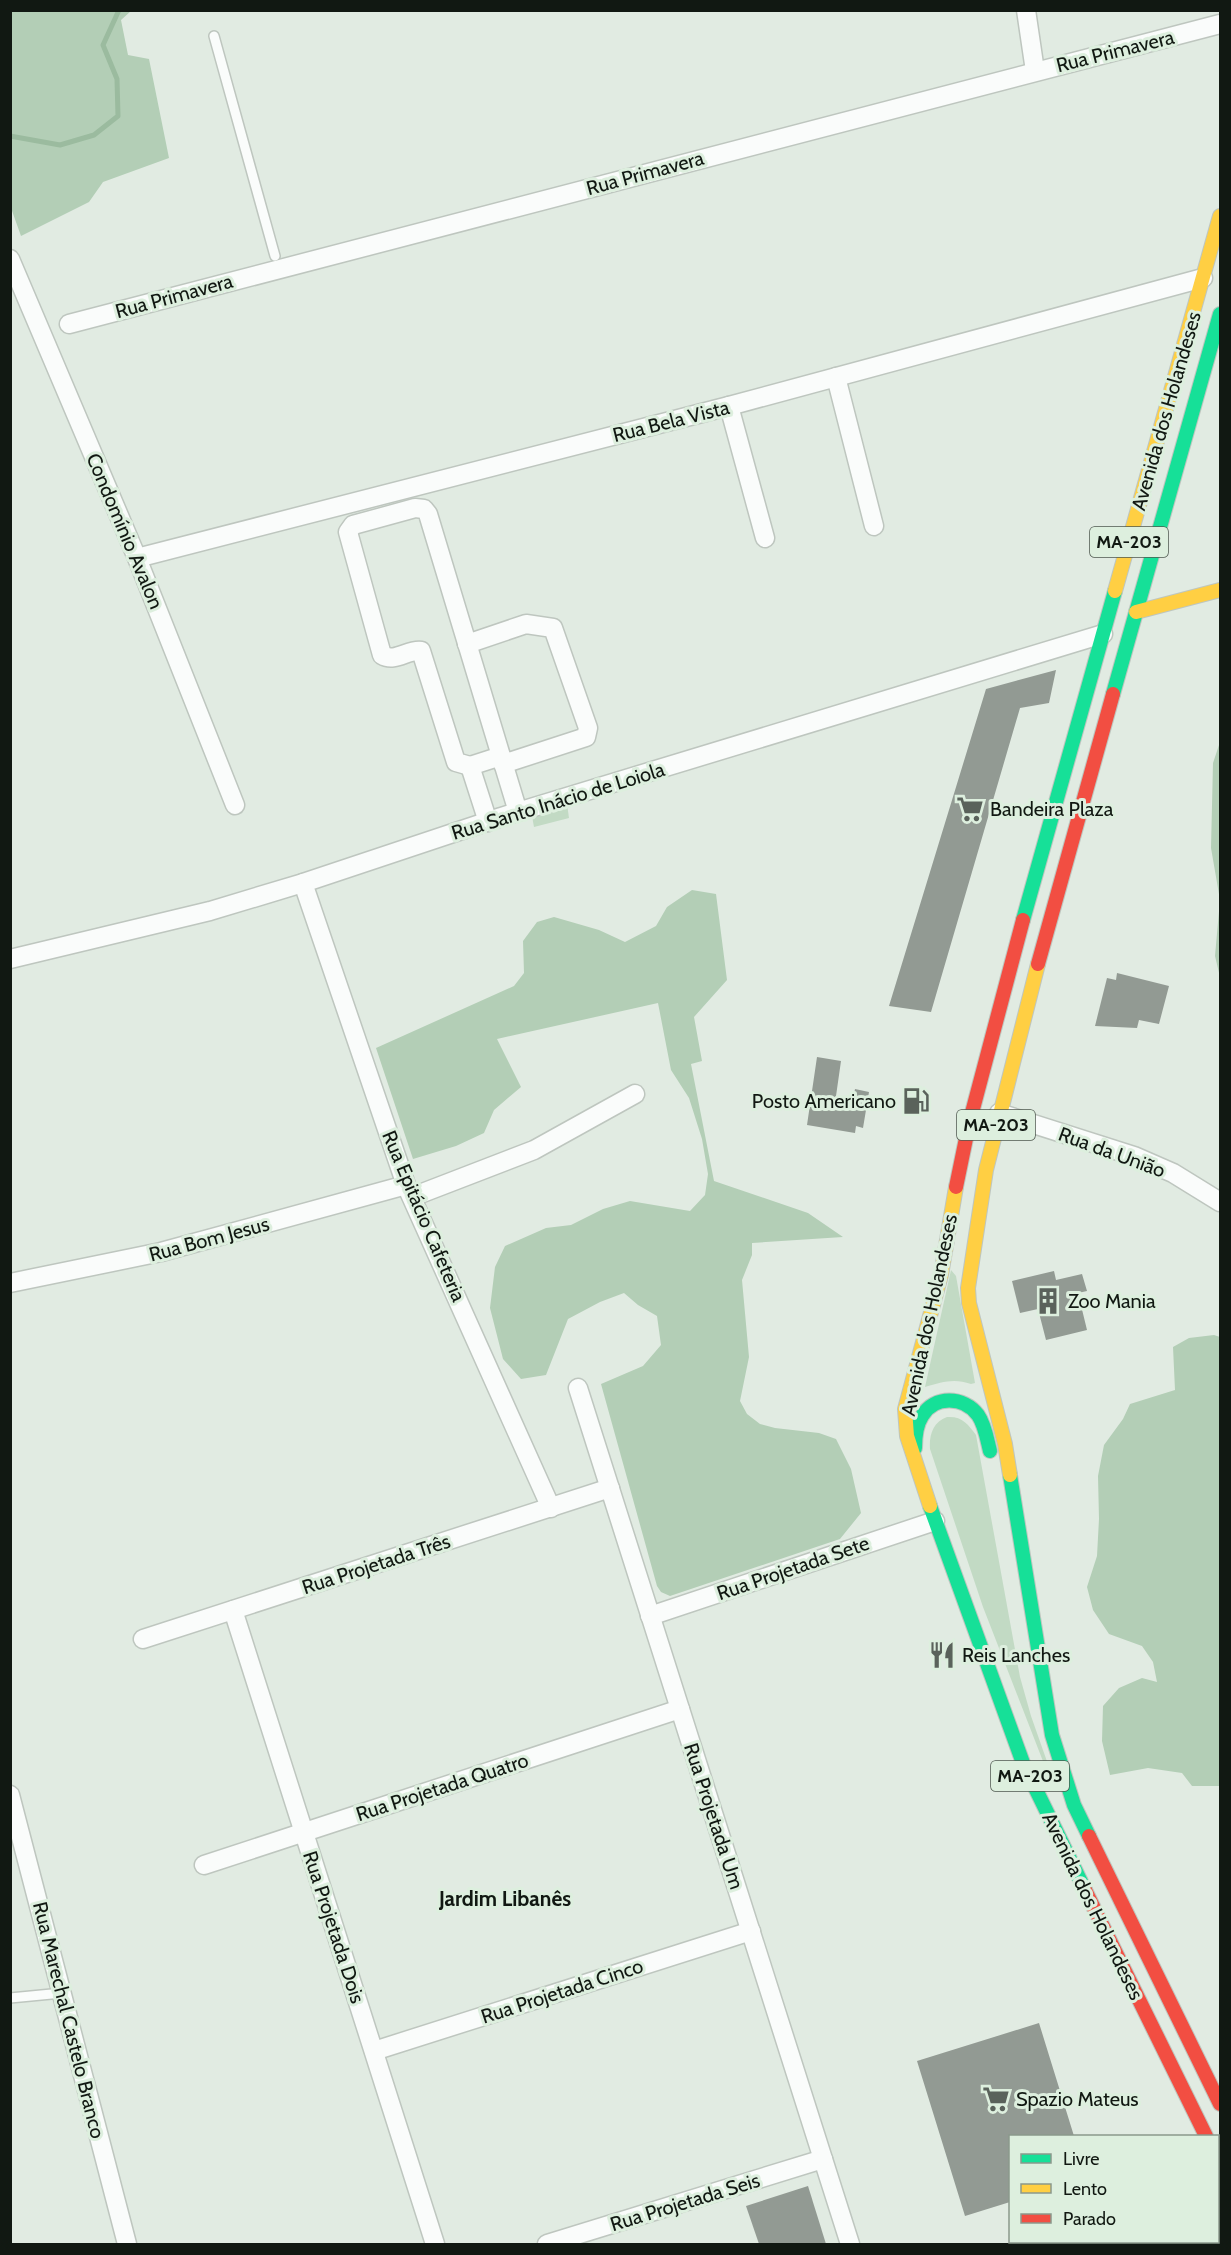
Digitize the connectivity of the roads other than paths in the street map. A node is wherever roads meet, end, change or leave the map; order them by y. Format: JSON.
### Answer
{"nodes":[{"id":1,"x":1026,"y":10,"type":"edge"},
{"id":2,"x":1221,"y":24,"type":"edge"},
{"id":3,"x":214,"y":36,"type":"dead end"},
{"id":4,"x":1035,"y":71,"type":"junction"},
{"id":5,"x":1221,"y":216,"type":"edge"},
{"id":6,"x":10,"y":259,"type":"edge"},
{"id":7,"x":276,"y":263,"type":"junction"},
{"id":8,"x":1203,"y":278,"type":"junction"},
{"id":9,"x":1221,"y":314,"type":"edge"},
{"id":10,"x":69,"y":324,"type":"dead end"},
{"id":11,"x":836,"y":378,"type":"junction"},
{"id":12,"x":729,"y":406,"type":"junction"},
{"id":13,"x":874,"y":526,"type":"dead end"},
{"id":14,"x":765,"y":538,"type":"dead end"},
{"id":15,"x":137,"y":558,"type":"junction"},
{"id":16,"x":1221,"y":590,"type":"edge"},
{"id":17,"x":1136,"y":612,"type":"junction"},
{"id":18,"x":1102,"y":634,"type":"junction"},
{"id":19,"x":467,"y":644,"type":"junction"},
{"id":20,"x":502,"y":760,"type":"junction"},
{"id":21,"x":470,"y":766,"type":"junction"},
{"id":22,"x":235,"y":805,"type":"dead end"},
{"id":23,"x":518,"y":812,"type":"junction"},
{"id":24,"x":488,"y":822,"type":"junction"},
{"id":25,"x":303,"y":883,"type":"junction"},
{"id":26,"x":10,"y":959,"type":"edge"},
{"id":27,"x":635,"y":1094,"type":"dead end"},
{"id":28,"x":999,"y":1113,"type":"junction"},
{"id":29,"x":409,"y":1191,"type":"junction"},
{"id":30,"x":1221,"y":1202,"type":"edge"},
{"id":31,"x":10,"y":1283,"type":"edge"},
{"id":32,"x":578,"y":1388,"type":"dead end"},
{"id":33,"x":993,"y":1467,"type":"dead end"},
{"id":34,"x":920,"y":1479,"type":"junction"},
{"id":35,"x":610,"y":1488,"type":"junction"},
{"id":36,"x":998,"y":1491,"type":"dead end"},
{"id":37,"x":551,"y":1508,"type":"junction"},
{"id":38,"x":934,"y":1521,"type":"junction"},
{"id":39,"x":233,"y":1610,"type":"junction"},
{"id":40,"x":650,"y":1616,"type":"junction"},
{"id":41,"x":143,"y":1639,"type":"dead end"},
{"id":42,"x":680,"y":1709,"type":"junction"},
{"id":43,"x":1052,"y":1735,"type":"junction"},
{"id":44,"x":10,"y":1795,"type":"edge"},
{"id":45,"x":304,"y":1833,"type":"junction"},
{"id":46,"x":204,"y":1865,"type":"dead end"},
{"id":47,"x":751,"y":1931,"type":"junction"},
{"id":48,"x":63,"y":1993,"type":"junction"},
{"id":49,"x":10,"y":1998,"type":"edge"},
{"id":50,"x":1181,"y":2023,"type":"junction"},
{"id":51,"x":374,"y":2051,"type":"junction"},
{"id":52,"x":1169,"y":2061,"type":"junction"},
{"id":53,"x":1221,"y":2072,"type":"edge"},
{"id":54,"x":1221,"y":2104,"type":"edge"},
{"id":55,"x":1182,"y":2118,"type":"dead end"},
{"id":56,"x":1206,"y":2135,"type":"edge"},
{"id":57,"x":823,"y":2159,"type":"junction"},
{"id":58,"x":127,"y":2244,"type":"edge"},
{"id":59,"x":435,"y":2244,"type":"edge"},
{"id":60,"x":547,"y":2244,"type":"edge"},
{"id":61,"x":850,"y":2244,"type":"edge"}],
"edges":[{"from":1,"to":4,"type":"street"},
{"from":2,"to":4,"type":"street","name":"Rua Primavera"},
{"from":3,"to":7,"type":"lane"},
{"from":4,"to":7,"type":"street","name":"Rua Primavera"},
{"from":5,"to":8,"type":"main road","name":"Avenida dos Holandeses","number":"MA-203"},
{"from":6,"to":15,"type":"street","name":"Condomínio Avalon"},
{"from":7,"to":10,"type":"street","name":"Rua Primavera"},
{"from":8,"to":11,"type":"street","name":"Rua Bela Vista"},
{"from":8,"to":18,"type":"main road","name":"Avenida dos Holandeses","number":"MA-203"},
{"from":9,"to":17,"type":"main road","name":"Avenida dos Holandeses","number":"MA-203"},
{"from":11,"to":12,"type":"street","name":"Rua Bela Vista"},
{"from":11,"to":13,"type":"street"},
{"from":12,"to":14,"type":"street"},
{"from":12,"to":15,"type":"street","name":"Rua Bela Vista"},
{"from":15,"to":22,"type":"street","name":"Condomínio Avalon"},
{"from":16,"to":17,"type":"main road"},
{"from":17,"to":28,"type":"main road","name":"Avenida dos Holandeses","number":"MA-203"},
{"from":18,"to":23,"type":"street","name":"Rua Santo Inácio de Loiola"},
{"from":18,"to":34,"type":"main road","name":"Avenida dos Holandeses","number":"MA-203"},
{"from":19,"to":20,"type":"street"},
{"from":19,"to":20,"type":"street"},
{"from":19,"to":21,"type":"street"},
{"from":20,"to":21,"type":"street"},
{"from":20,"to":23,"type":"street"},
{"from":21,"to":24,"type":"street"},
{"from":23,"to":24,"type":"street","name":"Rua Santo Inácio de Loiola"},
{"from":24,"to":25,"type":"street","name":"Rua Santo Inácio de Loiola"},
{"from":25,"to":26,"type":"street","name":"Rua Santo Inácio de Loiola"},
{"from":25,"to":29,"type":"street","name":"Rua Epitácio Cafeteria"},
{"from":27,"to":29,"type":"street","name":"Rua Bom Jesus"},
{"from":28,"to":30,"type":"street","name":"Rua da União"},
{"from":28,"to":43,"type":"main road","name":"Avenida dos Holandeses","number":"MA-203"},
{"from":29,"to":31,"type":"street","name":"Rua Bom Jesus"},
{"from":29,"to":37,"type":"street","name":"Rua Epitácio Cafeteria"},
{"from":32,"to":35,"type":"street","name":"Rua Projetada Um"},
{"from":33,"to":34,"type":"main road"},
{"from":34,"to":38,"type":"main road","name":"Avenida dos Holandeses","number":"MA-203"},
{"from":35,"to":37,"type":"street","name":"Rua Projetada Três"},
{"from":35,"to":40,"type":"street","name":"Rua Projetada Um"},
{"from":36,"to":43,"type":"main road"},
{"from":37,"to":39,"type":"street","name":"Rua Projetada Três"},
{"from":38,"to":40,"type":"street","name":"Rua Projetada Sete"},
{"from":38,"to":52,"type":"main road","name":"Avenida dos Holandeses","number":"MA-203"},
{"from":39,"to":41,"type":"street","name":"Rua Projetada Três"},
{"from":39,"to":45,"type":"street","name":"Rua Projetada Dois"},
{"from":40,"to":42,"type":"street","name":"Rua Projetada Um"},
{"from":42,"to":45,"type":"street","name":"Rua Projetada Quatro"},
{"from":42,"to":47,"type":"street","name":"Rua Projetada Um"},
{"from":43,"to":50,"type":"main road","name":"Avenida dos Holandeses","number":"MA-203"},
{"from":44,"to":48,"type":"street","name":"Rua Marechal Castelo Branco"},
{"from":45,"to":46,"type":"street","name":"Rua Projetada Quatro"},
{"from":45,"to":51,"type":"street","name":"Rua Projetada Dois"},
{"from":47,"to":51,"type":"street","name":"Rua Projetada Cinco"},
{"from":47,"to":57,"type":"street","name":"Rua Projetada Um"},
{"from":48,"to":49,"type":"lane"},
{"from":48,"to":58,"type":"street","name":"Rua Marechal Castelo Branco"},
{"from":50,"to":53,"type":"main road"},
{"from":50,"to":54,"type":"main road","name":"Avenida dos Holandeses","number":"MA-203"},
{"from":51,"to":59,"type":"street","name":"Rua Projetada Dois"},
{"from":52,"to":55,"type":"main road"},
{"from":52,"to":56,"type":"main road","name":"Avenida dos Holandeses","number":"MA-203"},
{"from":57,"to":60,"type":"street","name":"Rua Projetada Seis"},
{"from":57,"to":61,"type":"street","name":"Rua Projetada Um"}]}
